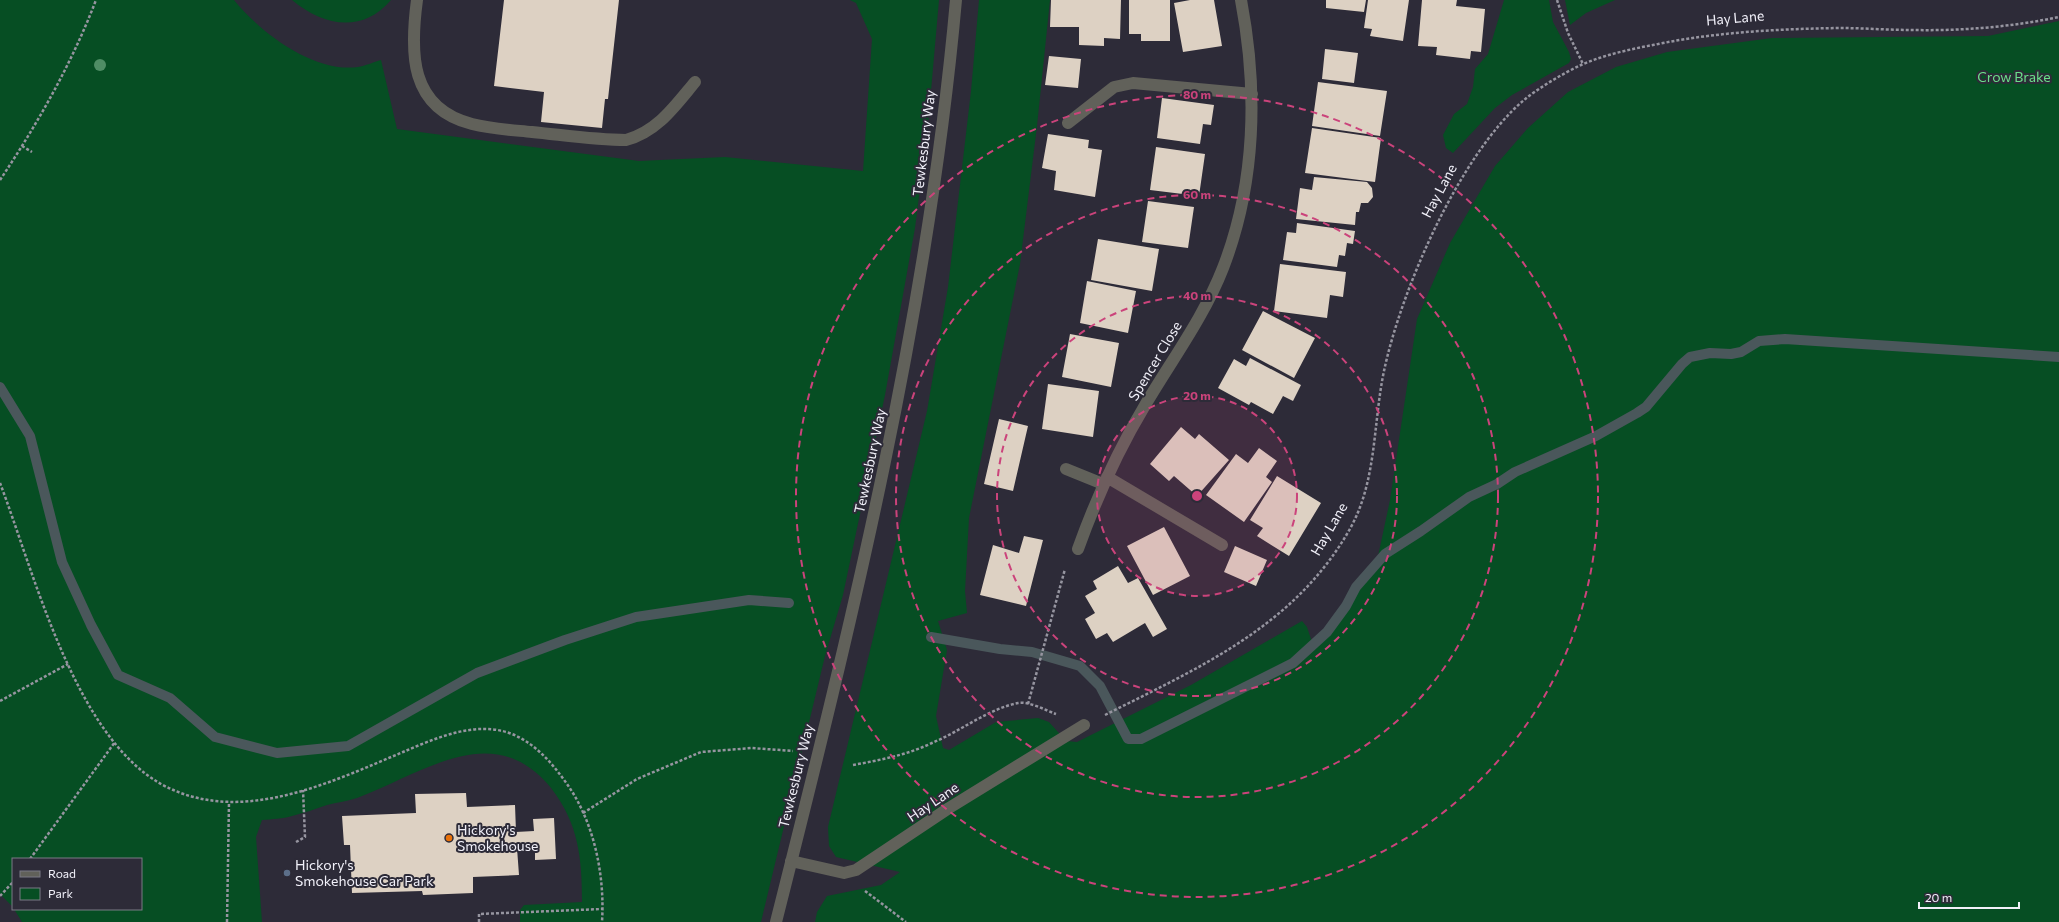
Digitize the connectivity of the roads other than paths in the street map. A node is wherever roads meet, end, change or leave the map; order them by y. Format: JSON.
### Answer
{"nodes":[{"id":1,"x":417,"y":0,"type":"edge"},
{"id":2,"x":956,"y":0,"type":"edge"},
{"id":3,"x":1241,"y":0,"type":"edge"},
{"id":4,"x":695,"y":82,"type":"dead end"},
{"id":5,"x":1252,"y":94,"type":"junction"},
{"id":6,"x":1068,"y":123,"type":"dead end"},
{"id":7,"x":1066,"y":469,"type":"dead end"},
{"id":8,"x":1105,"y":480,"type":"junction"},
{"id":9,"x":1222,"y":545,"type":"dead end"},
{"id":10,"x":1078,"y":549,"type":"road end"},
{"id":11,"x":1084,"y":725,"type":"road end"},
{"id":12,"x":791,"y":861,"type":"junction"},
{"id":13,"x":776,"y":922,"type":"edge"}],
"edges":[{"from":1,"to":4,"type":"street"},
{"from":2,"to":12,"type":"street","name":"Tewkesbury Way"},
{"from":3,"to":5,"type":"street","name":"Spencer Close"},
{"from":5,"to":6,"type":"street"},
{"from":5,"to":8,"type":"street","name":"Spencer Close"},
{"from":7,"to":8,"type":"street"},
{"from":8,"to":9,"type":"street"},
{"from":8,"to":10,"type":"street","name":"Spencer Close"},
{"from":11,"to":12,"type":"street","name":"Hay Lane"},
{"from":12,"to":13,"type":"street","name":"Tewkesbury Way"}]}
